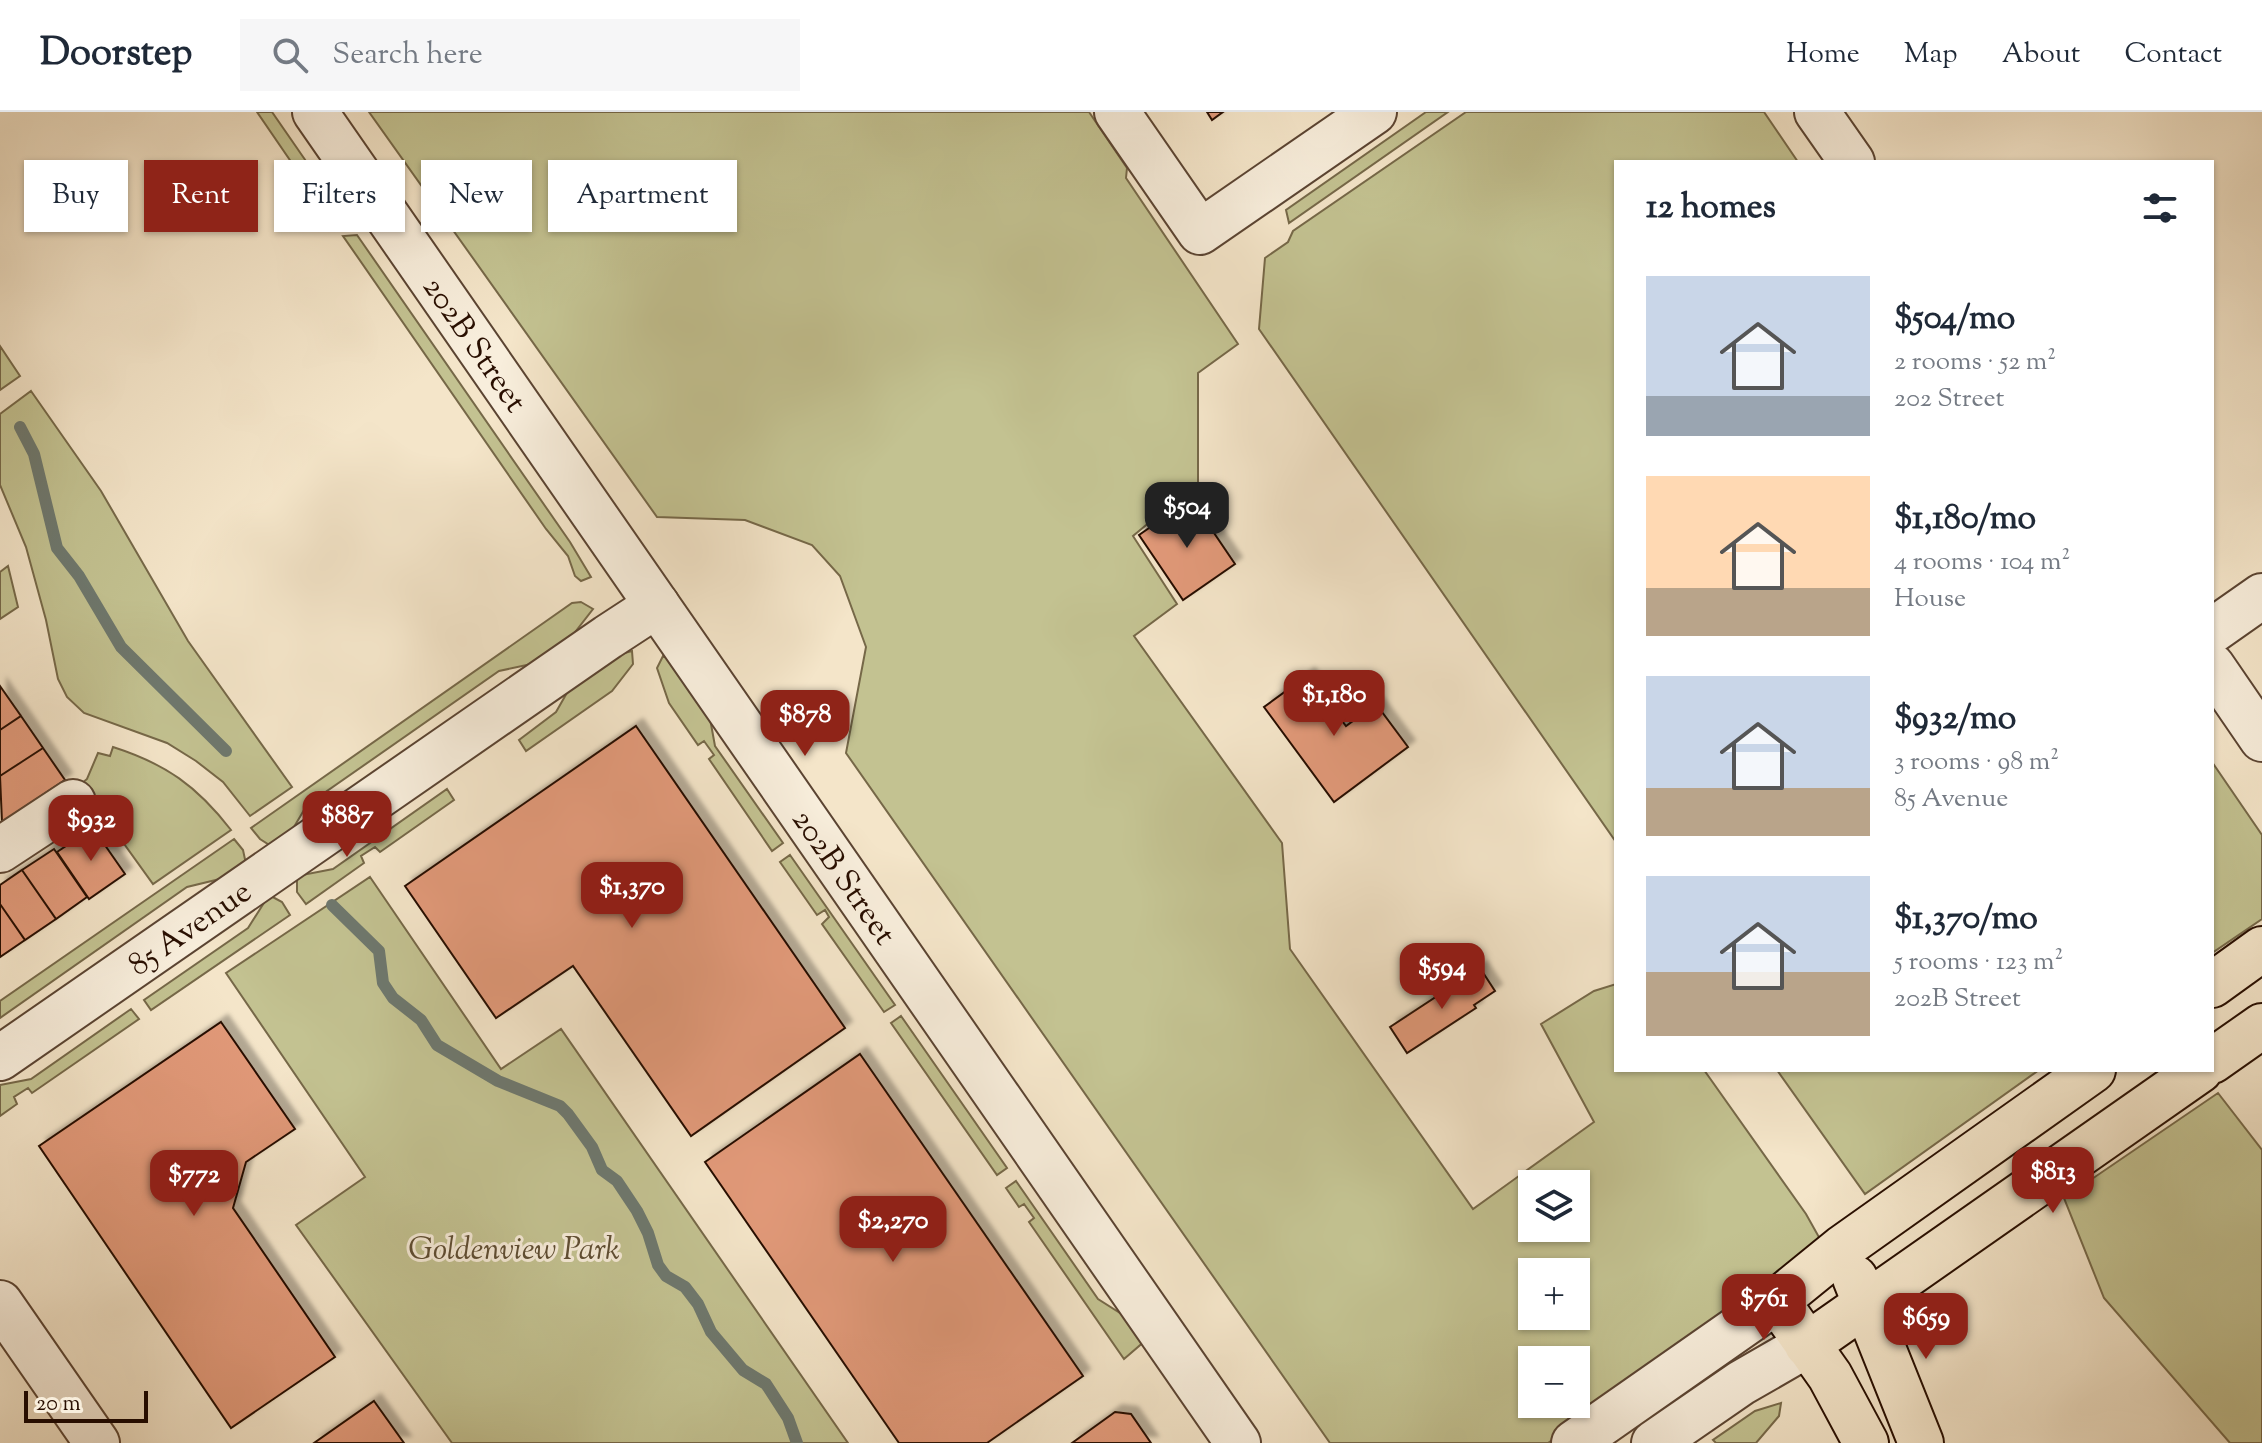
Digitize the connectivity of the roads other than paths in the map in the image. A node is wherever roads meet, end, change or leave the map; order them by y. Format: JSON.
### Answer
{"nodes":[{"id":1,"x":315,"y":112,"type":"edge"},
{"id":2,"x":1117,"y":112,"type":"edge"},
{"id":3,"x":1374,"y":112,"type":"edge"},
{"id":4,"x":1817,"y":112,"type":"edge"},
{"id":5,"x":1851,"y":160,"type":"edge"},
{"id":6,"x":2262,"y":596,"type":"edge"},
{"id":7,"x":657,"y":605,"type":"junction"},
{"id":8,"x":2214,"y":630,"type":"edge"},
{"id":9,"x":2214,"y":669,"type":"edge"},
{"id":10,"x":2262,"y":739,"type":"edge"},
{"id":11,"x":73,"y":802,"type":"dead end"},
{"id":12,"x":0,"y":850,"type":"edge"},
{"id":13,"x":2262,"y":949,"type":"edge"},
{"id":14,"x":2214,"y":984,"type":"edge"},
{"id":15,"x":2262,"y":1026,"type":"edge"},
{"id":16,"x":0,"y":1058,"type":"edge"},
{"id":17,"x":2214,"y":1060,"type":"edge"},
{"id":18,"x":2090,"y":1072,"type":"edge"},
{"id":19,"x":2197,"y":1072,"type":"edge"},
{"id":20,"x":1842,"y":1248,"type":"junction"},
{"id":21,"x":1777,"y":1301,"type":"junction"},
{"id":22,"x":0,"y":1303,"type":"edge"},
{"id":23,"x":1867,"y":1304,"type":"junction"},
{"id":24,"x":1807,"y":1345,"type":"junction"},
{"id":25,"x":97,"y":1443,"type":"edge"},
{"id":26,"x":1238,"y":1443,"type":"edge"},
{"id":27,"x":1574,"y":1443,"type":"edge"},
{"id":28,"x":1654,"y":1443,"type":"edge"},
{"id":29,"x":1866,"y":1443,"type":"edge"},
{"id":30,"x":1921,"y":1443,"type":"edge"}],
"edges":[{"from":1,"to":7,"type":"street","name":"202B Street"},
{"from":2,"to":3,"type":"street"},
{"from":4,"to":5,"type":"street"},
{"from":6,"to":8,"type":"street"},
{"from":7,"to":16,"type":"street","name":"85 Avenue"},
{"from":7,"to":26,"type":"street","name":"202B Street"},
{"from":9,"to":10,"type":"street"},
{"from":11,"to":12,"type":"street"},
{"from":13,"to":14,"type":"main road"},
{"from":15,"to":17,"type":"main road"},
{"from":18,"to":20,"type":"main road"},
{"from":19,"to":23,"type":"main road"},
{"from":20,"to":21,"type":"main road"},
{"from":20,"to":23,"type":"main road"},
{"from":21,"to":24,"type":"main road"},
{"from":21,"to":27,"type":"street"},
{"from":22,"to":25,"type":"street"},
{"from":23,"to":24,"type":"main road"},
{"from":23,"to":30,"type":"main road"},
{"from":24,"to":28,"type":"street"},
{"from":24,"to":29,"type":"main road"}]}
